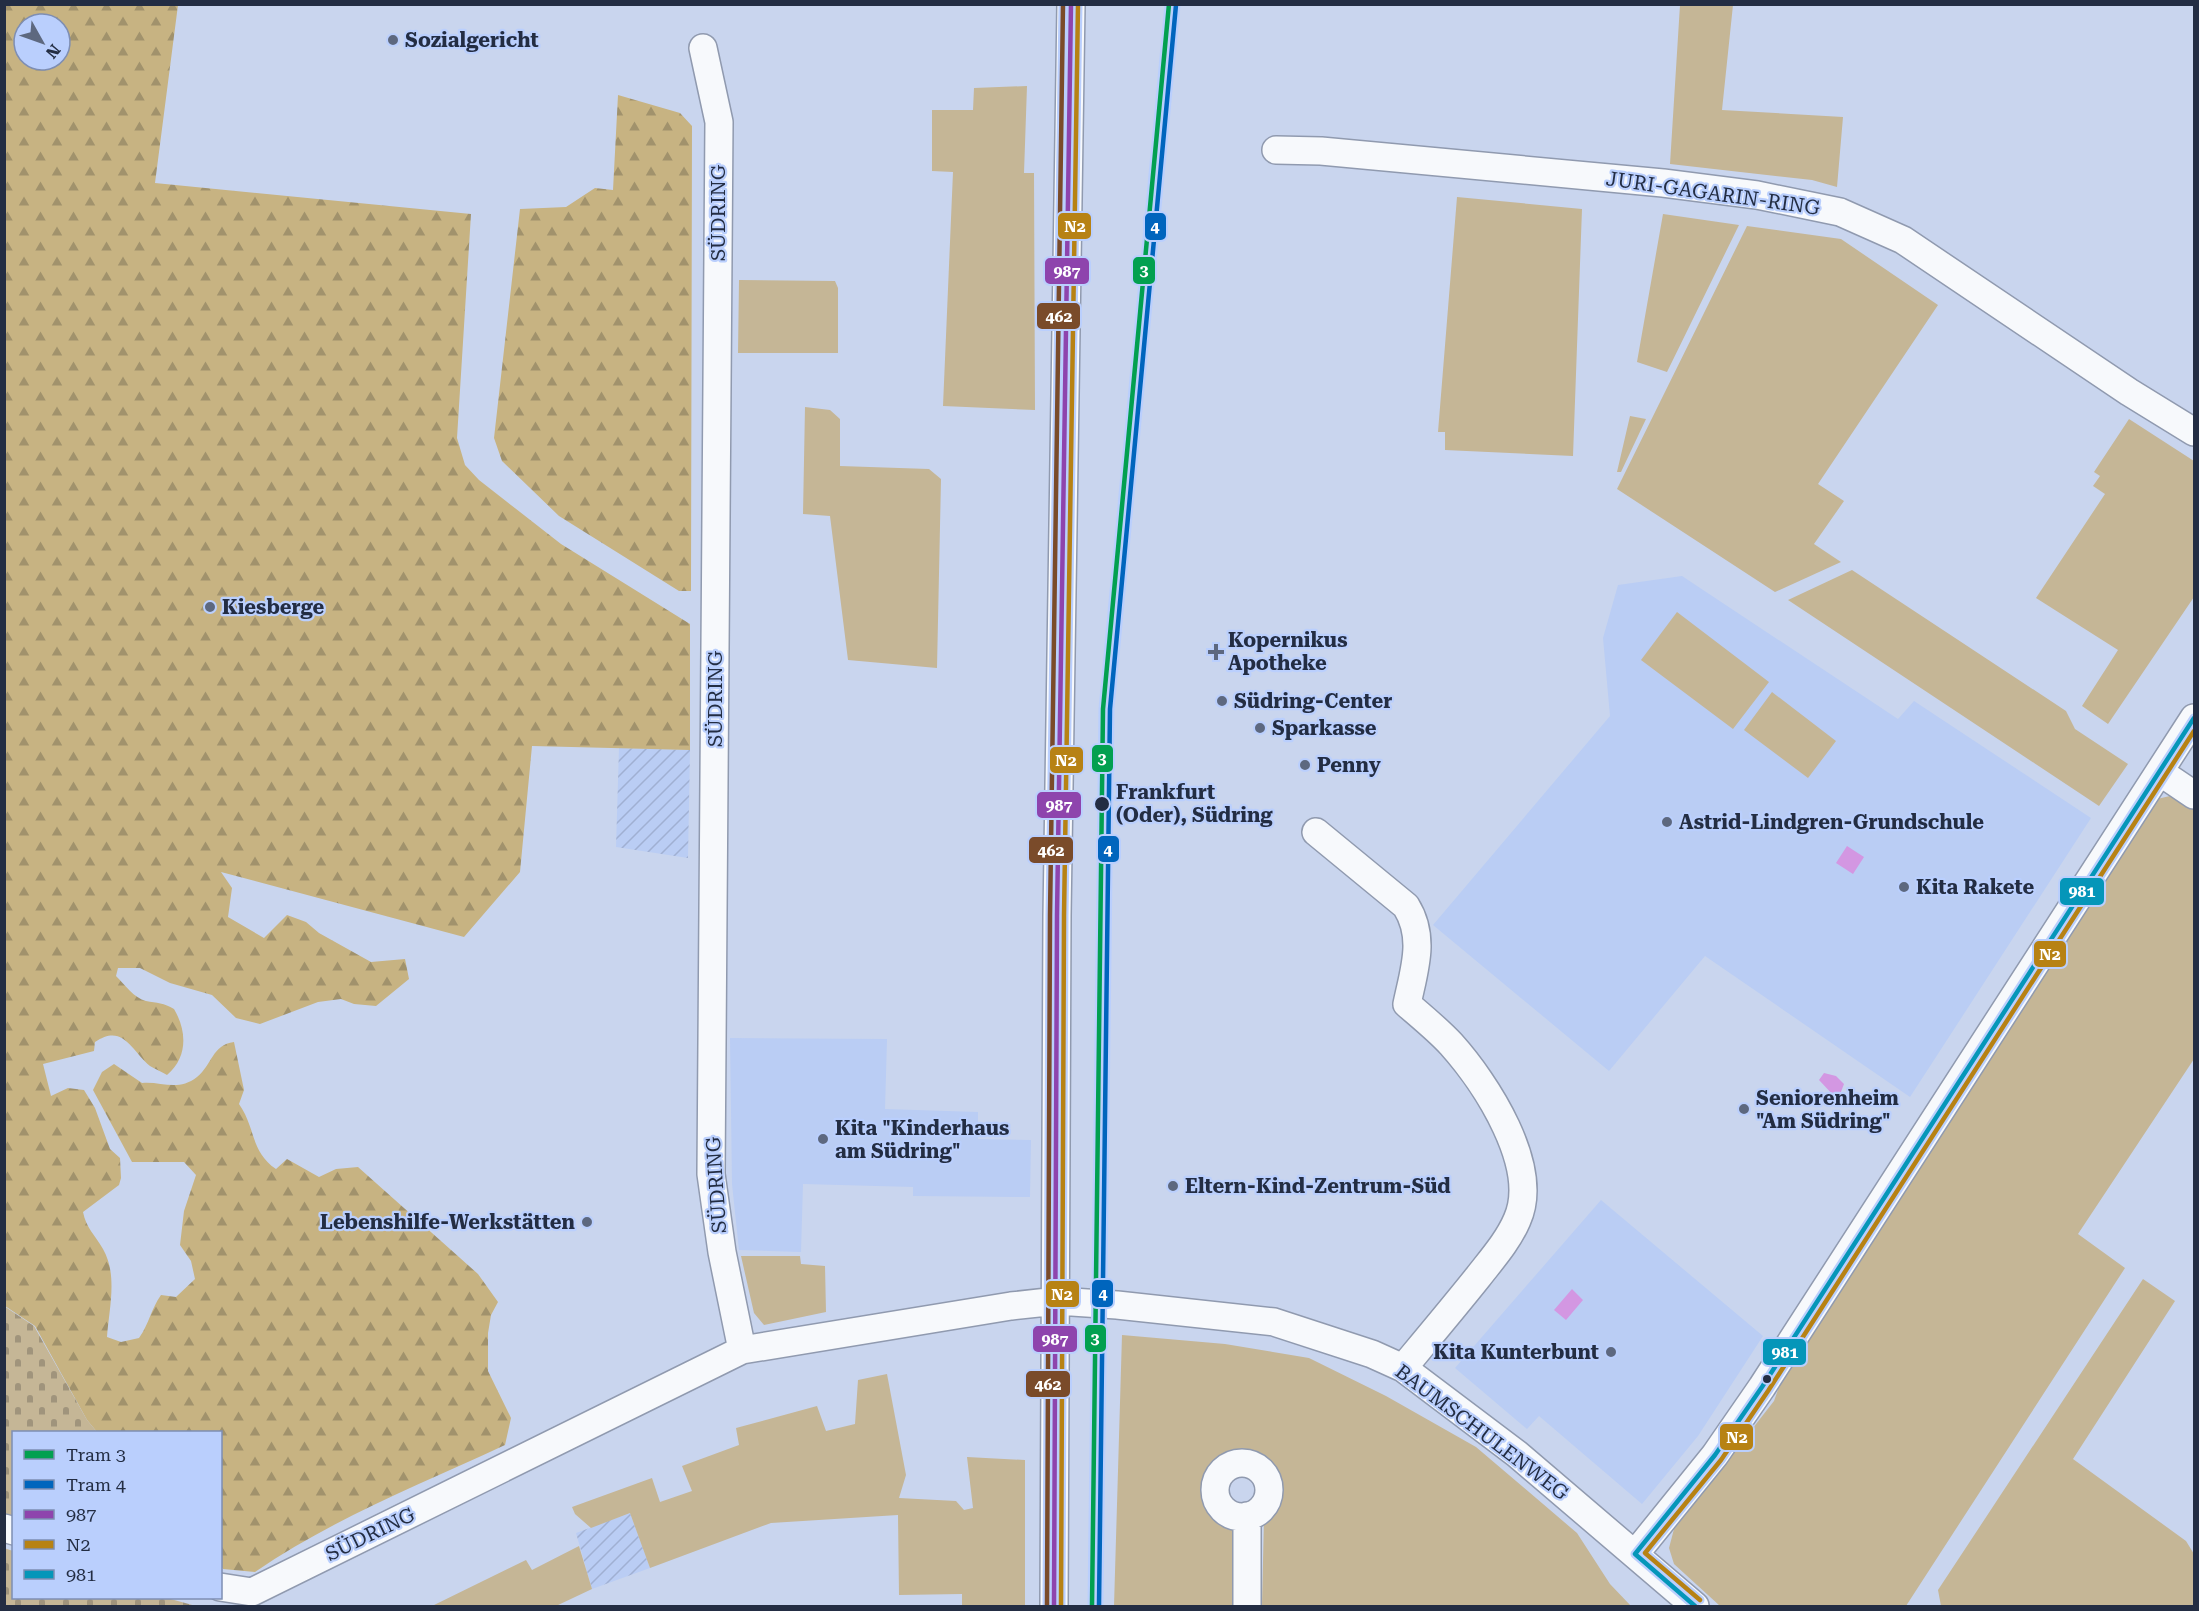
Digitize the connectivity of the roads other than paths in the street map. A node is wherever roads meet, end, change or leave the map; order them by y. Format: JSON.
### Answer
{"nodes":[{"id":1,"x":1071,"y":4,"type":"edge"},
{"id":2,"x":703,"y":48,"type":"dead end"},
{"id":3,"x":1276,"y":150,"type":"dead end"},
{"id":4,"x":2194,"y":432,"type":"edge"},
{"id":5,"x":2194,"y":718,"type":"edge"},
{"id":6,"x":2160,"y":772,"type":"junction"},
{"id":7,"x":2194,"y":795,"type":"edge"},
{"id":8,"x":1316,"y":832,"type":"dead end"},
{"id":9,"x":1057,"y":1301,"type":"junction"},
{"id":10,"x":742,"y":1350,"type":"junction"},
{"id":11,"x":1402,"y":1368,"type":"junction"},
{"id":12,"x":1247,"y":1516,"type":"dead end"},
{"id":13,"x":1635,"y":1554,"type":"junction"},
{"id":14,"x":222,"y":1588,"type":"edge"},
{"id":15,"x":259,"y":1599,"type":"edge"},
{"id":16,"x":1054,"y":1606,"type":"edge"},
{"id":17,"x":1247,"y":1606,"type":"edge"},
{"id":18,"x":1695,"y":1606,"type":"edge"}],
"edges":[{"from":1,"to":9,"type":"street"},
{"from":2,"to":10,"type":"street","name":"SÜDRING"},
{"from":3,"to":4,"type":"street","name":"JURI-GAGARIN-RING"},
{"from":5,"to":6,"type":"street"},
{"from":6,"to":7,"type":"street"},
{"from":6,"to":13,"type":"street"},
{"from":8,"to":11,"type":"street"},
{"from":9,"to":10,"type":"street","name":"SÜDRING"},
{"from":9,"to":11,"type":"street","name":"BAUMSCHULENWEG"},
{"from":9,"to":16,"type":"street"},
{"from":10,"to":15,"type":"street","name":"SÜDRING"},
{"from":11,"to":13,"type":"street","name":"BAUMSCHULENWEG"},
{"from":12,"to":17,"type":"street"},
{"from":13,"to":18,"type":"street","name":"BAUMSCHULENWEG"},
{"from":14,"to":15,"type":"street","name":"SÜDRING"}]}
